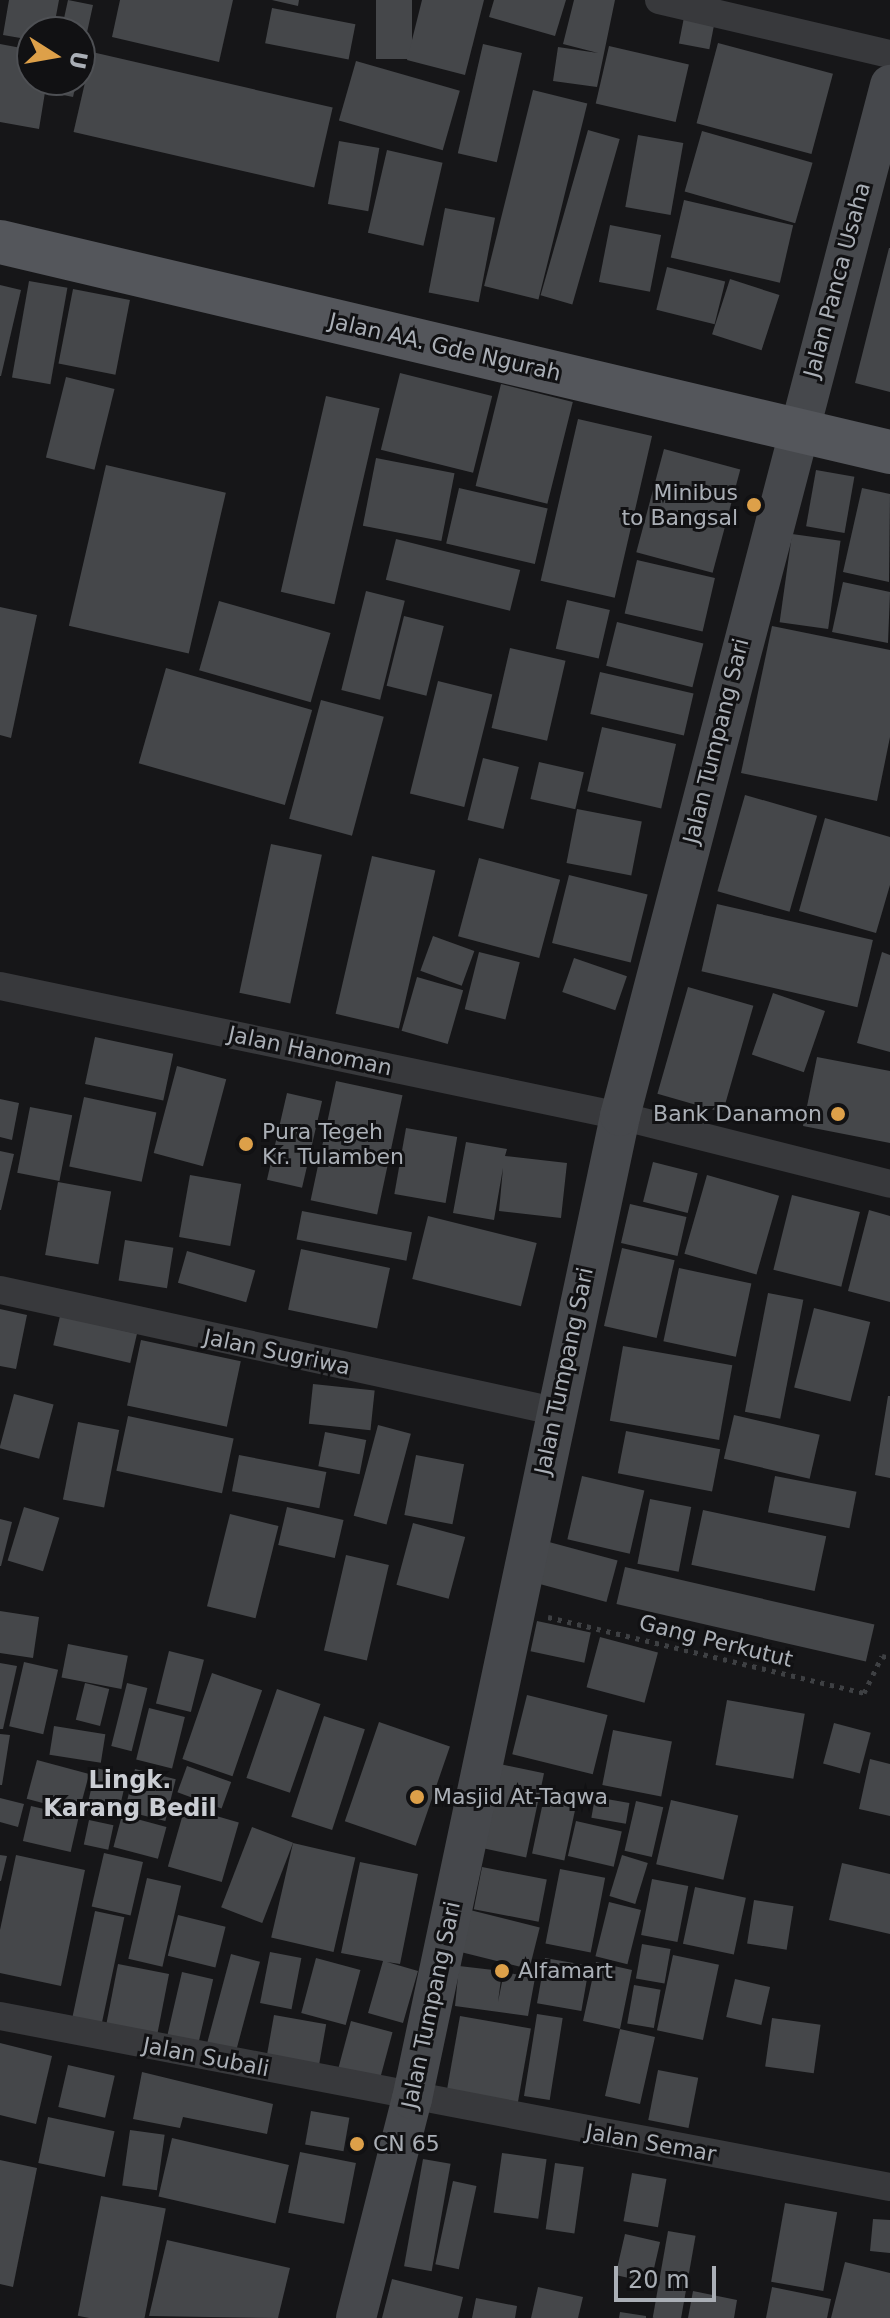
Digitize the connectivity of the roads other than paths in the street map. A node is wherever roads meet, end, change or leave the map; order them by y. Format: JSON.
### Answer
{"nodes":[{"id":1,"x":659,"y":0,"type":"edge"},
{"id":2,"x":890,"y":54,"type":"edge"},
{"id":3,"x":890,"y":85,"type":"edge"},
{"id":4,"x":0,"y":242,"type":"edge"},
{"id":5,"x":796,"y":430,"type":"junction"},
{"id":6,"x":890,"y":452,"type":"edge"},
{"id":7,"x":0,"y":986,"type":"edge"},
{"id":8,"x":620,"y":1116,"type":"junction"},
{"id":9,"x":890,"y":1184,"type":"edge"},
{"id":10,"x":0,"y":1290,"type":"edge"},
{"id":11,"x":554,"y":1411,"type":"junction"},
{"id":12,"x":0,"y":2016,"type":"edge"},
{"id":13,"x":412,"y":2099,"type":"junction"},
{"id":14,"x":890,"y":2187,"type":"edge"},
{"id":15,"x":356,"y":2318,"type":"edge"}],
"edges":[{"from":1,"to":2,"type":"street"},
{"from":3,"to":5,"type":"main road","name":"Jalan Panca Usaha"},
{"from":4,"to":5,"type":"main road","name":"Jalan AA. Gde Ngurah"},
{"from":5,"to":6,"type":"main road","name":"Jalan AA. Gde Ngurah"},
{"from":5,"to":8,"type":"main road","name":"Jalan Tumpang Sari"},
{"from":7,"to":8,"type":"street","name":"Jalan Hanoman"},
{"from":8,"to":9,"type":"street","name":"Jalan Hanoman"},
{"from":8,"to":11,"type":"main road","name":"Jalan Tumpang Sari"},
{"from":10,"to":11,"type":"street","name":"Jalan Sugriwa"},
{"from":11,"to":13,"type":"main road","name":"Jalan Tumpang Sari"},
{"from":12,"to":13,"type":"street","name":"Jalan Subali"},
{"from":13,"to":14,"type":"street","name":"Jalan Semar"},
{"from":13,"to":15,"type":"main road","name":"Jalan Tumpang Sari"}]}
